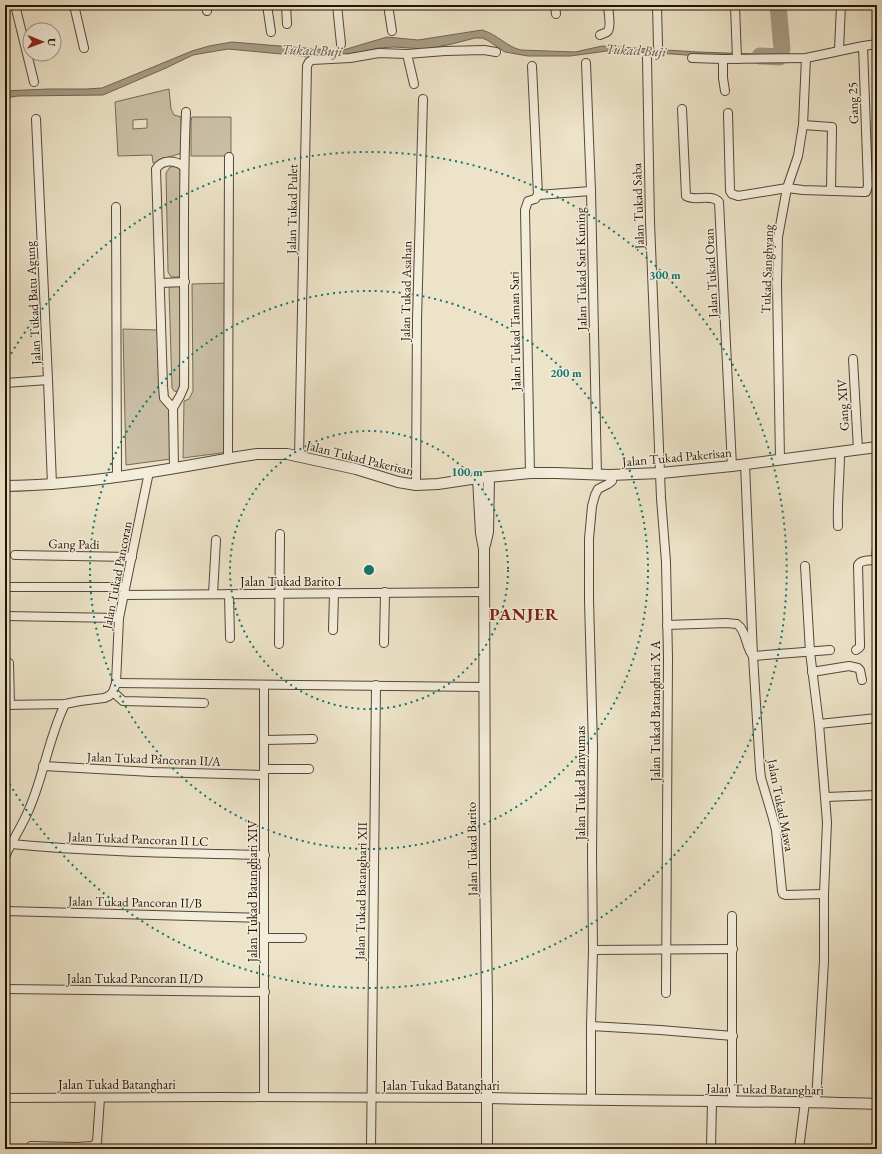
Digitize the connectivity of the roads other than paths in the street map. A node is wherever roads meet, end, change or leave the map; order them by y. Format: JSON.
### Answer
{"nodes":[{"id":1,"x":16,"y":5,"type":"edge"},
{"id":2,"x":74,"y":5,"type":"edge"},
{"id":3,"x":267,"y":5,"type":"edge"},
{"id":4,"x":286,"y":5,"type":"edge"},
{"id":5,"x":337,"y":5,"type":"edge"},
{"id":6,"x":388,"y":5,"type":"edge"},
{"id":7,"x":556,"y":5,"type":"edge"},
{"id":8,"x":608,"y":5,"type":"edge"},
{"id":9,"x":657,"y":5,"type":"edge"},
{"id":10,"x":735,"y":5,"type":"edge"},
{"id":11,"x":841,"y":5,"type":"edge"},
{"id":12,"x":556,"y":14,"type":"dead end"},
{"id":13,"x":287,"y":24,"type":"dead end"},
{"id":14,"x":392,"y":31,"type":"dead end"},
{"id":15,"x":271,"y":32,"type":"dead end"},
{"id":16,"x":600,"y":35,"type":"dead end"},
{"id":17,"x":341,"y":44,"type":"dead end"},
{"id":18,"x":877,"y":44,"type":"edge"},
{"id":19,"x":658,"y":46,"type":"dead end"},
{"id":20,"x":863,"y":46,"type":"junction"},
{"id":21,"x":84,"y":48,"type":"dead end"},
{"id":22,"x":839,"y":50,"type":"junction"},
{"id":23,"x":496,"y":52,"type":"dead end"},
{"id":24,"x":407,"y":54,"type":"junction"},
{"id":25,"x":737,"y":56,"type":"junction"},
{"id":26,"x":647,"y":58,"type":"dead end"},
{"id":27,"x":692,"y":58,"type":"dead end"},
{"id":28,"x":806,"y":58,"type":"junction"},
{"id":29,"x":723,"y":59,"type":"junction"},
{"id":30,"x":586,"y":63,"type":"dead end"},
{"id":31,"x":532,"y":66,"type":"dead end"},
{"id":32,"x":34,"y":82,"type":"dead end"},
{"id":33,"x":414,"y":84,"type":"dead end"},
{"id":34,"x":725,"y":91,"type":"dead end"},
{"id":35,"x":423,"y":99,"type":"dead end"},
{"id":36,"x":682,"y":109,"type":"dead end"},
{"id":37,"x":186,"y":112,"type":"dead end"},
{"id":38,"x":728,"y":113,"type":"dead end"},
{"id":39,"x":36,"y":119,"type":"dead end"},
{"id":40,"x":803,"y":125,"type":"junction"},
{"id":41,"x":229,"y":157,"type":"dead end"},
{"id":42,"x":183,"y":166,"type":"junction"},
{"id":43,"x":787,"y":188,"type":"junction"},
{"id":44,"x":591,"y":191,"type":"junction"},
{"id":45,"x":831,"y":191,"type":"junction"},
{"id":46,"x":538,"y":195,"type":"junction"},
{"id":47,"x":116,"y":207,"type":"dead end"},
{"id":48,"x":185,"y":282,"type":"junction"},
{"id":49,"x":160,"y":283,"type":"junction"},
{"id":50,"x":853,"y":359,"type":"dead end"},
{"id":51,"x":48,"y":380,"type":"junction"},
{"id":52,"x":5,"y":384,"type":"edge"},
{"id":53,"x":173,"y":408,"type":"junction"},
{"id":54,"x":877,"y":447,"type":"edge"},
{"id":55,"x":858,"y":450,"type":"junction"},
{"id":56,"x":840,"y":452,"type":"junction"},
{"id":57,"x":299,"y":456,"type":"junction"},
{"id":58,"x":228,"y":458,"type":"junction"},
{"id":59,"x":780,"y":460,"type":"junction"},
{"id":60,"x":745,"y":464,"type":"junction"},
{"id":61,"x":732,"y":466,"type":"junction"},
{"id":62,"x":174,"y":467,"type":"junction"},
{"id":63,"x":530,"y":473,"type":"junction"},
{"id":64,"x":661,"y":473,"type":"junction"},
{"id":65,"x":597,"y":475,"type":"junction"},
{"id":66,"x":613,"y":475,"type":"junction"},
{"id":67,"x":117,"y":476,"type":"junction"},
{"id":68,"x":149,"y":476,"type":"junction"},
{"id":69,"x":478,"y":478,"type":"junction"},
{"id":70,"x":489,"y":478,"type":"junction"},
{"id":71,"x":52,"y":485,"type":"junction"},
{"id":72,"x":416,"y":485,"type":"junction"},
{"id":73,"x":5,"y":486,"type":"edge"},
{"id":74,"x":838,"y":526,"type":"dead end"},
{"id":75,"x":280,"y":534,"type":"dead end"},
{"id":76,"x":216,"y":540,"type":"dead end"},
{"id":77,"x":877,"y":547,"type":"edge"},
{"id":78,"x":484,"y":549,"type":"junction"},
{"id":79,"x":15,"y":555,"type":"dead end"},
{"id":80,"x":132,"y":557,"type":"junction"},
{"id":81,"x":877,"y":560,"type":"edge"},
{"id":82,"x":805,"y":566,"type":"dead end"},
{"id":83,"x":5,"y":588,"type":"edge"},
{"id":84,"x":124,"y":591,"type":"junction"},
{"id":85,"x":385,"y":592,"type":"junction"},
{"id":86,"x":484,"y":592,"type":"junction"},
{"id":87,"x":279,"y":593,"type":"junction"},
{"id":88,"x":334,"y":593,"type":"junction"},
{"id":89,"x":213,"y":594,"type":"junction"},
{"id":90,"x":229,"y":594,"type":"junction"},
{"id":91,"x":5,"y":616,"type":"edge"},
{"id":92,"x":119,"y":618,"type":"junction"},
{"id":93,"x":667,"y":625,"type":"junction"},
{"id":94,"x":333,"y":630,"type":"dead end"},
{"id":95,"x":230,"y":638,"type":"dead end"},
{"id":96,"x":384,"y":643,"type":"dead end"},
{"id":97,"x":279,"y":644,"type":"dead end"},
{"id":98,"x":830,"y":650,"type":"dead end"},
{"id":99,"x":856,"y":650,"type":"dead end"},
{"id":100,"x":810,"y":652,"type":"junction"},
{"id":101,"x":753,"y":656,"type":"junction"},
{"id":102,"x":9,"y":663,"type":"dead end"},
{"id":103,"x":812,"y":672,"type":"junction"},
{"id":104,"x":862,"y":680,"type":"dead end"},
{"id":105,"x":116,"y":683,"type":"junction"},
{"id":106,"x":264,"y":686,"type":"junction"},
{"id":107,"x":376,"y":686,"type":"junction"},
{"id":108,"x":484,"y":687,"type":"junction"},
{"id":109,"x":112,"y":692,"type":"junction"},
{"id":110,"x":204,"y":703,"type":"dead end"},
{"id":111,"x":64,"y":704,"type":"junction"},
{"id":112,"x":7,"y":705,"type":"edge"},
{"id":113,"x":877,"y":718,"type":"edge"},
{"id":114,"x":820,"y":724,"type":"junction"},
{"id":115,"x":313,"y":739,"type":"dead end"},
{"id":116,"x":265,"y":740,"type":"junction"},
{"id":117,"x":43,"y":766,"type":"junction"},
{"id":118,"x":309,"y":769,"type":"dead end"},
{"id":119,"x":264,"y":772,"type":"junction"},
{"id":120,"x":877,"y":795,"type":"edge"},
{"id":121,"x":826,"y":797,"type":"junction"},
{"id":122,"x":11,"y":844,"type":"junction"},
{"id":123,"x":265,"y":855,"type":"junction"},
{"id":124,"x":5,"y":857,"type":"edge"},
{"id":125,"x":824,"y":894,"type":"junction"},
{"id":126,"x":5,"y":911,"type":"edge"},
{"id":127,"x":732,"y":916,"type":"dead end"},
{"id":128,"x":264,"y":918,"type":"junction"},
{"id":129,"x":264,"y":938,"type":"junction"},
{"id":130,"x":302,"y":938,"type":"dead end"},
{"id":131,"x":666,"y":949,"type":"junction"},
{"id":132,"x":733,"y":949,"type":"junction"},
{"id":133,"x":593,"y":950,"type":"junction"},
{"id":134,"x":5,"y":989,"type":"edge"},
{"id":135,"x":265,"y":992,"type":"junction"},
{"id":136,"x":666,"y":992,"type":"dead end"},
{"id":137,"x":591,"y":1026,"type":"junction"},
{"id":138,"x":733,"y":1036,"type":"junction"},
{"id":139,"x":264,"y":1097,"type":"junction"},
{"id":140,"x":371,"y":1097,"type":"junction"},
{"id":141,"x":5,"y":1098,"type":"edge"},
{"id":142,"x":100,"y":1098,"type":"junction"},
{"id":143,"x":487,"y":1098,"type":"junction"},
{"id":144,"x":591,"y":1100,"type":"junction"},
{"id":145,"x":732,"y":1101,"type":"junction"},
{"id":146,"x":712,"y":1102,"type":"junction"},
{"id":147,"x":810,"y":1102,"type":"junction"},
{"id":148,"x":877,"y":1104,"type":"edge"},
{"id":149,"x":31,"y":1146,"type":"dead end"},
{"id":150,"x":371,"y":1149,"type":"edge"},
{"id":151,"x":487,"y":1149,"type":"edge"},
{"id":152,"x":711,"y":1149,"type":"edge"},
{"id":153,"x":799,"y":1149,"type":"edge"}],
"edges":[{"from":1,"to":32,"type":"street"},
{"from":2,"to":21,"type":"street"},
{"from":3,"to":15,"type":"street"},
{"from":4,"to":13,"type":"street"},
{"from":5,"to":17,"type":"street"},
{"from":6,"to":14,"type":"street"},
{"from":7,"to":12,"type":"street"},
{"from":8,"to":16,"type":"street"},
{"from":9,"to":19,"type":"street"},
{"from":10,"to":25,"type":"street"},
{"from":11,"to":22,"type":"street"},
{"from":18,"to":20,"type":"street"},
{"from":20,"to":22,"type":"street"},
{"from":20,"to":45,"type":"street","name":"Gang 25"},
{"from":22,"to":28,"type":"street"},
{"from":23,"to":24,"type":"street","name":"Jalan Tukad Pulet"},
{"from":24,"to":33,"type":"street"},
{"from":24,"to":57,"type":"street","name":"Jalan Tukad Pulet"},
{"from":25,"to":28,"type":"street"},
{"from":25,"to":29,"type":"street"},
{"from":26,"to":64,"type":"street","name":"Jalan Tukad Saba"},
{"from":27,"to":29,"type":"street"},
{"from":28,"to":40,"type":"street","name":"Tukad Sanghyang"},
{"from":29,"to":34,"type":"street"},
{"from":30,"to":44,"type":"street","name":"Jalan Tukad Sari Kuning"},
{"from":31,"to":46,"type":"street"},
{"from":35,"to":72,"type":"street","name":"Jalan Tukad Asahan"},
{"from":36,"to":61,"type":"street","name":"Jalan Tukad Otan"},
{"from":37,"to":42,"type":"street"},
{"from":38,"to":43,"type":"street"},
{"from":39,"to":51,"type":"street","name":"Jalan Tukad Batu Agung"},
{"from":40,"to":43,"type":"street","name":"Tukad Sanghyang"},
{"from":40,"to":45,"type":"street"},
{"from":41,"to":58,"type":"street"},
{"from":42,"to":48,"type":"street"},
{"from":42,"to":49,"type":"street"},
{"from":43,"to":45,"type":"street"},
{"from":43,"to":59,"type":"street","name":"Tukad Sanghyang"},
{"from":44,"to":46,"type":"street"},
{"from":44,"to":65,"type":"street","name":"Jalan Tukad Sari Kuning"},
{"from":46,"to":63,"type":"street","name":"Jalan Tukad Taman Sari"},
{"from":47,"to":67,"type":"street"},
{"from":48,"to":49,"type":"street"},
{"from":48,"to":53,"type":"street"},
{"from":49,"to":53,"type":"street"},
{"from":50,"to":55,"type":"street","name":"Gang XIV"},
{"from":51,"to":52,"type":"street"},
{"from":51,"to":71,"type":"street","name":"Jalan Tukad Batu Agung"},
{"from":53,"to":62,"type":"street"},
{"from":54,"to":55,"type":"street","name":"Jalan Tukad Pakerisan"},
{"from":55,"to":56,"type":"street","name":"Jalan Tukad Pakerisan"},
{"from":56,"to":59,"type":"street","name":"Jalan Tukad Pakerisan"},
{"from":56,"to":74,"type":"street"},
{"from":57,"to":58,"type":"street","name":"Jalan Tukad Pakerisan"},
{"from":57,"to":72,"type":"street","name":"Jalan Tukad Pakerisan"},
{"from":58,"to":62,"type":"street","name":"Jalan Tukad Pakerisan"},
{"from":59,"to":60,"type":"street","name":"Jalan Tukad Pakerisan"},
{"from":60,"to":61,"type":"street","name":"Jalan Tukad Pakerisan"},
{"from":60,"to":101,"type":"street","name":"Jalan Tukad Mawa"},
{"from":61,"to":64,"type":"street","name":"Jalan Tukad Pakerisan"},
{"from":62,"to":68,"type":"street","name":"Jalan Tukad Pakerisan"},
{"from":63,"to":65,"type":"street","name":"Jalan Tukad Pakerisan"},
{"from":63,"to":70,"type":"street","name":"Jalan Tukad Pakerisan"},
{"from":64,"to":66,"type":"street","name":"Jalan Tukad Pakerisan"},
{"from":64,"to":93,"type":"street","name":"Jalan Tukad Batanghari X A"},
{"from":65,"to":66,"type":"street","name":"Jalan Tukad Pakerisan"},
{"from":66,"to":133,"type":"street","name":"Jalan Tukad Banyumas"},
{"from":67,"to":68,"type":"street","name":"Jalan Tukad Pakerisan"},
{"from":67,"to":71,"type":"street","name":"Jalan Tukad Pakerisan"},
{"from":68,"to":80,"type":"street","name":"Jalan Tukad Pancoran"},
{"from":69,"to":70,"type":"street","name":"Jalan Tukad Pakerisan"},
{"from":69,"to":72,"type":"street","name":"Jalan Tukad Pakerisan"},
{"from":69,"to":78,"type":"street","name":"Jalan Tukad Barito"},
{"from":70,"to":78,"type":"street","name":"Jalan Tukad Barito"},
{"from":71,"to":73,"type":"street","name":"Jalan Tukad Pakerisan"},
{"from":75,"to":87,"type":"street"},
{"from":76,"to":89,"type":"street"},
{"from":77,"to":81,"type":"street"},
{"from":78,"to":86,"type":"street","name":"Jalan Tukad Barito"},
{"from":79,"to":80,"type":"street","name":"Gang Padi"},
{"from":80,"to":84,"type":"street","name":"Jalan Tukad Pancoran"},
{"from":81,"to":99,"type":"street"},
{"from":82,"to":100,"type":"street"},
{"from":83,"to":84,"type":"street","name":"Jalan Tukad Barito I"},
{"from":84,"to":89,"type":"street","name":"Jalan Tukad Barito I"},
{"from":84,"to":92,"type":"street","name":"Jalan Tukad Pancoran"},
{"from":85,"to":86,"type":"street","name":"Jalan Tukad Barito I"},
{"from":85,"to":88,"type":"street","name":"Jalan Tukad Barito I"},
{"from":85,"to":96,"type":"street"},
{"from":86,"to":108,"type":"street","name":"Jalan Tukad Barito"},
{"from":87,"to":88,"type":"street","name":"Jalan Tukad Barito I"},
{"from":87,"to":90,"type":"street","name":"Jalan Tukad Barito I"},
{"from":87,"to":97,"type":"street"},
{"from":88,"to":94,"type":"street"},
{"from":89,"to":90,"type":"street","name":"Jalan Tukad Barito I"},
{"from":90,"to":95,"type":"street"},
{"from":91,"to":92,"type":"street"},
{"from":92,"to":105,"type":"street","name":"Jalan Tukad Pancoran"},
{"from":93,"to":101,"type":"street"},
{"from":93,"to":131,"type":"street","name":"Jalan Tukad Batanghari X A"},
{"from":98,"to":100,"type":"street"},
{"from":100,"to":101,"type":"street"},
{"from":100,"to":103,"type":"street"},
{"from":101,"to":125,"type":"street","name":"Jalan Tukad Mawa"},
{"from":102,"to":112,"type":"street"},
{"from":103,"to":104,"type":"street"},
{"from":103,"to":114,"type":"street"},
{"from":105,"to":106,"type":"street"},
{"from":105,"to":109,"type":"street","name":"Jalan Tukad Pancoran"},
{"from":106,"to":107,"type":"street"},
{"from":106,"to":116,"type":"street","name":"Jalan Tukad Batanghari XIV"},
{"from":107,"to":108,"type":"street"},
{"from":107,"to":140,"type":"street","name":"Jalan Tukad Batanghari XII"},
{"from":108,"to":143,"type":"street","name":"Jalan Tukad Barito"},
{"from":109,"to":110,"type":"street"},
{"from":109,"to":111,"type":"street"},
{"from":111,"to":112,"type":"street"},
{"from":111,"to":117,"type":"street"},
{"from":113,"to":114,"type":"street"},
{"from":114,"to":121,"type":"street"},
{"from":115,"to":116,"type":"street"},
{"from":116,"to":119,"type":"street","name":"Jalan Tukad Batanghari XIV"},
{"from":117,"to":119,"type":"street","name":"Jalan Tukad Pancoran II/A"},
{"from":117,"to":122,"type":"street"},
{"from":118,"to":119,"type":"street","name":"Jalan Tukad Pancoran II/A"},
{"from":119,"to":123,"type":"street","name":"Jalan Tukad Batanghari XIV"},
{"from":120,"to":121,"type":"street"},
{"from":121,"to":125,"type":"street"},
{"from":122,"to":123,"type":"street","name":"Jalan Tukad Pancoran II LC"},
{"from":122,"to":124,"type":"street"},
{"from":123,"to":128,"type":"street","name":"Jalan Tukad Batanghari XIV"},
{"from":125,"to":147,"type":"street"},
{"from":126,"to":128,"type":"street","name":"Jalan Tukad Pancoran II/B"},
{"from":127,"to":132,"type":"street"},
{"from":128,"to":129,"type":"street","name":"Jalan Tukad Batanghari XIV"},
{"from":129,"to":130,"type":"street"},
{"from":129,"to":135,"type":"street","name":"Jalan Tukad Batanghari XIV"},
{"from":131,"to":132,"type":"street"},
{"from":131,"to":133,"type":"street"},
{"from":131,"to":136,"type":"street","name":"Jalan Tukad Batanghari X A"},
{"from":132,"to":138,"type":"street"},
{"from":133,"to":137,"type":"street","name":"Jalan Tukad Banyumas"},
{"from":134,"to":135,"type":"street","name":"Jalan Tukad Pancoran II/D"},
{"from":135,"to":139,"type":"street","name":"Jalan Tukad Batanghari XIV"},
{"from":137,"to":138,"type":"street"},
{"from":137,"to":144,"type":"street","name":"Jalan Tukad Banyumas"},
{"from":138,"to":145,"type":"street"},
{"from":139,"to":140,"type":"street","name":"Jalan Tukad Batanghari"},
{"from":139,"to":142,"type":"street","name":"Jalan Tukad Batanghari"},
{"from":140,"to":143,"type":"street","name":"Jalan Tukad Batanghari"},
{"from":140,"to":150,"type":"street","name":"Jalan Tukad Batanghari XII"},
{"from":141,"to":142,"type":"street","name":"Jalan Tukad Batanghari"},
{"from":142,"to":149,"type":"street"},
{"from":143,"to":144,"type":"street","name":"Jalan Tukad Batanghari"},
{"from":143,"to":151,"type":"street","name":"Jalan Tukad Barito"},
{"from":144,"to":146,"type":"street","name":"Jalan Tukad Batanghari"},
{"from":145,"to":146,"type":"street","name":"Jalan Tukad Batanghari"},
{"from":145,"to":147,"type":"street","name":"Jalan Tukad Batanghari"},
{"from":146,"to":152,"type":"street"},
{"from":147,"to":148,"type":"street","name":"Jalan Tukad Batanghari"},
{"from":147,"to":153,"type":"street"}]}
